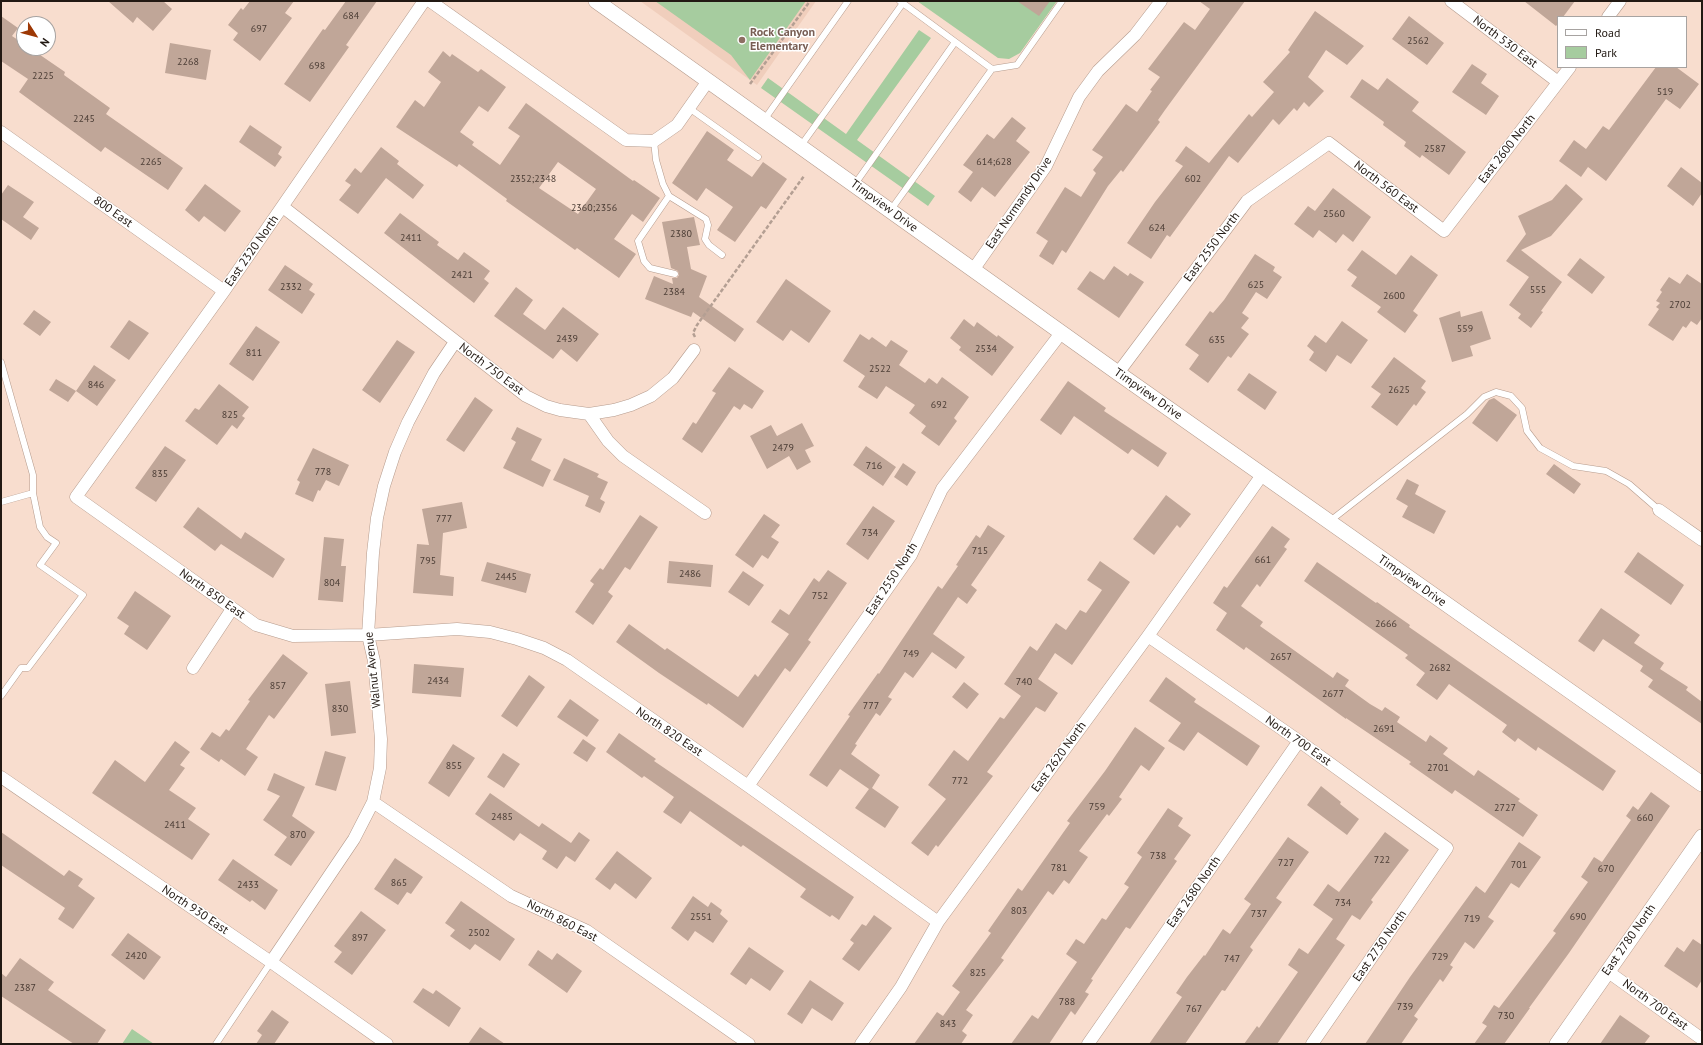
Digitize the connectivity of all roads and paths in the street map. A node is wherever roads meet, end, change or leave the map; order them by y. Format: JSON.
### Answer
{"nodes":[{"id":1,"x":424,"y":1,"type":"edge"},
{"id":2,"x":430,"y":1,"type":"edge"},
{"id":3,"x":596,"y":1,"type":"edge"},
{"id":4,"x":810,"y":1,"type":"edge"},
{"id":5,"x":848,"y":1,"type":"edge"},
{"id":6,"x":1062,"y":1,"type":"edge"},
{"id":7,"x":1161,"y":1,"type":"edge"},
{"id":8,"x":1451,"y":1,"type":"edge"},
{"id":9,"x":1620,"y":1,"type":"edge"},
{"id":10,"x":902,"y":2,"type":"edge"},
{"id":11,"x":1609,"y":16,"type":"edge"},
{"id":12,"x":956,"y":42,"type":"junction"},
{"id":13,"x":1569,"y":68,"type":"edge"},
{"id":14,"x":992,"y":69,"type":"junction"},
{"id":15,"x":708,"y":81,"type":"junction"},
{"id":16,"x":1558,"y":82,"type":"junction"},
{"id":17,"x":750,"y":84,"type":"dead end"},
{"id":18,"x":689,"y":108,"type":"junction"},
{"id":19,"x":763,"y":121,"type":"junction"},
{"id":20,"x":1,"y":132,"type":"edge"},
{"id":21,"x":654,"y":141,"type":"junction"},
{"id":22,"x":1329,"y":143,"type":"joint"},
{"id":23,"x":800,"y":147,"type":"junction"},
{"id":24,"x":758,"y":157,"type":"dead end"},
{"id":25,"x":804,"y":176,"type":"dead end"},
{"id":26,"x":854,"y":185,"type":"junction"},
{"id":27,"x":669,"y":196,"type":"junction"},
{"id":28,"x":283,"y":207,"type":"junction"},
{"id":29,"x":890,"y":211,"type":"junction"},
{"id":30,"x":1444,"y":231,"type":"joint"},
{"id":31,"x":722,"y":255,"type":"dead end"},
{"id":32,"x":973,"y":270,"type":"junction"},
{"id":33,"x":675,"y":274,"type":"dead end"},
{"id":34,"x":224,"y":291,"type":"junction"},
{"id":35,"x":1061,"y":333,"type":"junction"},
{"id":36,"x":455,"y":342,"type":"junction"},
{"id":37,"x":694,"y":350,"type":"joint"},
{"id":38,"x":1,"y":362,"type":"edge"},
{"id":39,"x":1118,"y":373,"type":"junction"},
{"id":40,"x":589,"y":414,"type":"junction"},
{"id":41,"x":1262,"y":475,"type":"junction"},
{"id":42,"x":33,"y":493,"type":"junction"},
{"id":43,"x":76,"y":497,"type":"joint"},
{"id":44,"x":1,"y":502,"type":"edge"},
{"id":45,"x":1659,"y":510,"type":"joint"},
{"id":46,"x":705,"y":513,"type":"dead end"},
{"id":47,"x":1328,"y":522,"type":"junction"},
{"id":48,"x":1702,"y":540,"type":"edge"},
{"id":49,"x":232,"y":609,"type":"junction"},
{"id":50,"x":368,"y":635,"type":"junction"},
{"id":51,"x":1148,"y":636,"type":"junction"},
{"id":52,"x":193,"y":668,"type":"dead end"},
{"id":53,"x":1,"y":696,"type":"edge"},
{"id":54,"x":1299,"y":741,"type":"junction"},
{"id":55,"x":1,"y":778,"type":"edge"},
{"id":56,"x":1702,"y":784,"type":"edge"},
{"id":57,"x":748,"y":786,"type":"junction"},
{"id":58,"x":373,"y":802,"type":"junction"},
{"id":59,"x":1702,"y":837,"type":"edge"},
{"id":60,"x":1448,"y":848,"type":"joint"},
{"id":61,"x":938,"y":922,"type":"junction"},
{"id":62,"x":270,"y":962,"type":"junction"},
{"id":63,"x":1607,"y":972,"type":"junction"},
{"id":64,"x":1702,"y":1039,"type":"edge"},
{"id":65,"x":216,"y":1044,"type":"edge"},
{"id":66,"x":387,"y":1044,"type":"edge"},
{"id":67,"x":748,"y":1044,"type":"edge"},
{"id":68,"x":861,"y":1044,"type":"edge"},
{"id":69,"x":1088,"y":1044,"type":"edge"},
{"id":70,"x":1312,"y":1044,"type":"edge"},
{"id":71,"x":1557,"y":1044,"type":"edge"}],
"edges":[{"from":1,"to":28,"type":"street","name":"East 2320 North"},
{"from":2,"to":21,"type":"street"},
{"from":3,"to":15,"type":"street","name":"Timpview Drive"},
{"from":4,"to":17,"type":"path"},
{"from":5,"to":19,"type":"lane"},
{"from":6,"to":14,"type":"lane"},
{"from":7,"to":32,"type":"street","name":"East Normandy Drive"},
{"from":8,"to":16,"type":"street","name":"North 530 East"},
{"from":9,"to":11,"type":"street"},
{"from":10,"to":12,"type":"lane"},
{"from":10,"to":23,"type":"lane"},
{"from":12,"to":14,"type":"lane"},
{"from":12,"to":26,"type":"lane"},
{"from":13,"to":16,"type":"street","name":"East 2600 North"},
{"from":14,"to":29,"type":"lane"},
{"from":15,"to":18,"type":"street"},
{"from":15,"to":19,"type":"street","name":"Timpview Drive"},
{"from":16,"to":30,"type":"street","name":"East 2600 North"},
{"from":18,"to":21,"type":"street"},
{"from":18,"to":24,"type":"lane"},
{"from":19,"to":23,"type":"street","name":"Timpview Drive"},
{"from":20,"to":34,"type":"street","name":"800 East"},
{"from":21,"to":27,"type":"lane"},
{"from":22,"to":30,"type":"street","name":"North 560 East"},
{"from":22,"to":39,"type":"street","name":"East 2550 North"},
{"from":23,"to":26,"type":"street","name":"Timpview Drive"},
{"from":25,"to":37,"type":"path"},
{"from":26,"to":29,"type":"street","name":"Timpview Drive"},
{"from":27,"to":31,"type":"lane"},
{"from":27,"to":33,"type":"lane"},
{"from":28,"to":34,"type":"street","name":"East 2320 North"},
{"from":28,"to":36,"type":"street","name":"North 750 East"},
{"from":29,"to":32,"type":"street","name":"Timpview Drive"},
{"from":32,"to":35,"type":"street","name":"Timpview Drive"},
{"from":34,"to":43,"type":"street","name":"East 2320 North"},
{"from":35,"to":39,"type":"street","name":"Timpview Drive"},
{"from":35,"to":57,"type":"street","name":"East 2550 North"},
{"from":36,"to":40,"type":"street","name":"North 750 East"},
{"from":36,"to":50,"type":"street","name":"Walnut Avenue"},
{"from":37,"to":40,"type":"street","name":"North 750 East"},
{"from":38,"to":42,"type":"lane"},
{"from":39,"to":41,"type":"street","name":"Timpview Drive"},
{"from":40,"to":46,"type":"street"},
{"from":41,"to":47,"type":"street","name":"Timpview Drive"},
{"from":41,"to":51,"type":"street","name":"East 2620 North"},
{"from":42,"to":44,"type":"lane"},
{"from":42,"to":53,"type":"lane"},
{"from":43,"to":49,"type":"street","name":"North 850 East"},
{"from":45,"to":47,"type":"lane"},
{"from":45,"to":48,"type":"street"},
{"from":47,"to":56,"type":"street","name":"Timpview Drive"},
{"from":49,"to":50,"type":"street","name":"North 850 East"},
{"from":49,"to":52,"type":"street"},
{"from":50,"to":57,"type":"street","name":"North 820 East"},
{"from":50,"to":58,"type":"street","name":"Walnut Avenue"},
{"from":51,"to":54,"type":"street","name":"North 700 East"},
{"from":51,"to":61,"type":"street","name":"East 2620 North"},
{"from":54,"to":60,"type":"street","name":"North 700 East"},
{"from":54,"to":69,"type":"street","name":"East 2680 North"},
{"from":55,"to":62,"type":"street","name":"North 930 East"},
{"from":57,"to":61,"type":"street","name":"North 820 East"},
{"from":58,"to":62,"type":"street","name":"Walnut Avenue"},
{"from":58,"to":67,"type":"street","name":"North 860 East"},
{"from":59,"to":63,"type":"street","name":"East 2780 North"},
{"from":60,"to":70,"type":"street","name":"East 2730 North"},
{"from":61,"to":68,"type":"street","name":"East 2620 North"},
{"from":62,"to":65,"type":"lane"},
{"from":62,"to":66,"type":"street","name":"North 930 East"},
{"from":63,"to":64,"type":"street","name":"North 700 East"},
{"from":63,"to":71,"type":"street","name":"East 2780 North"}]}
